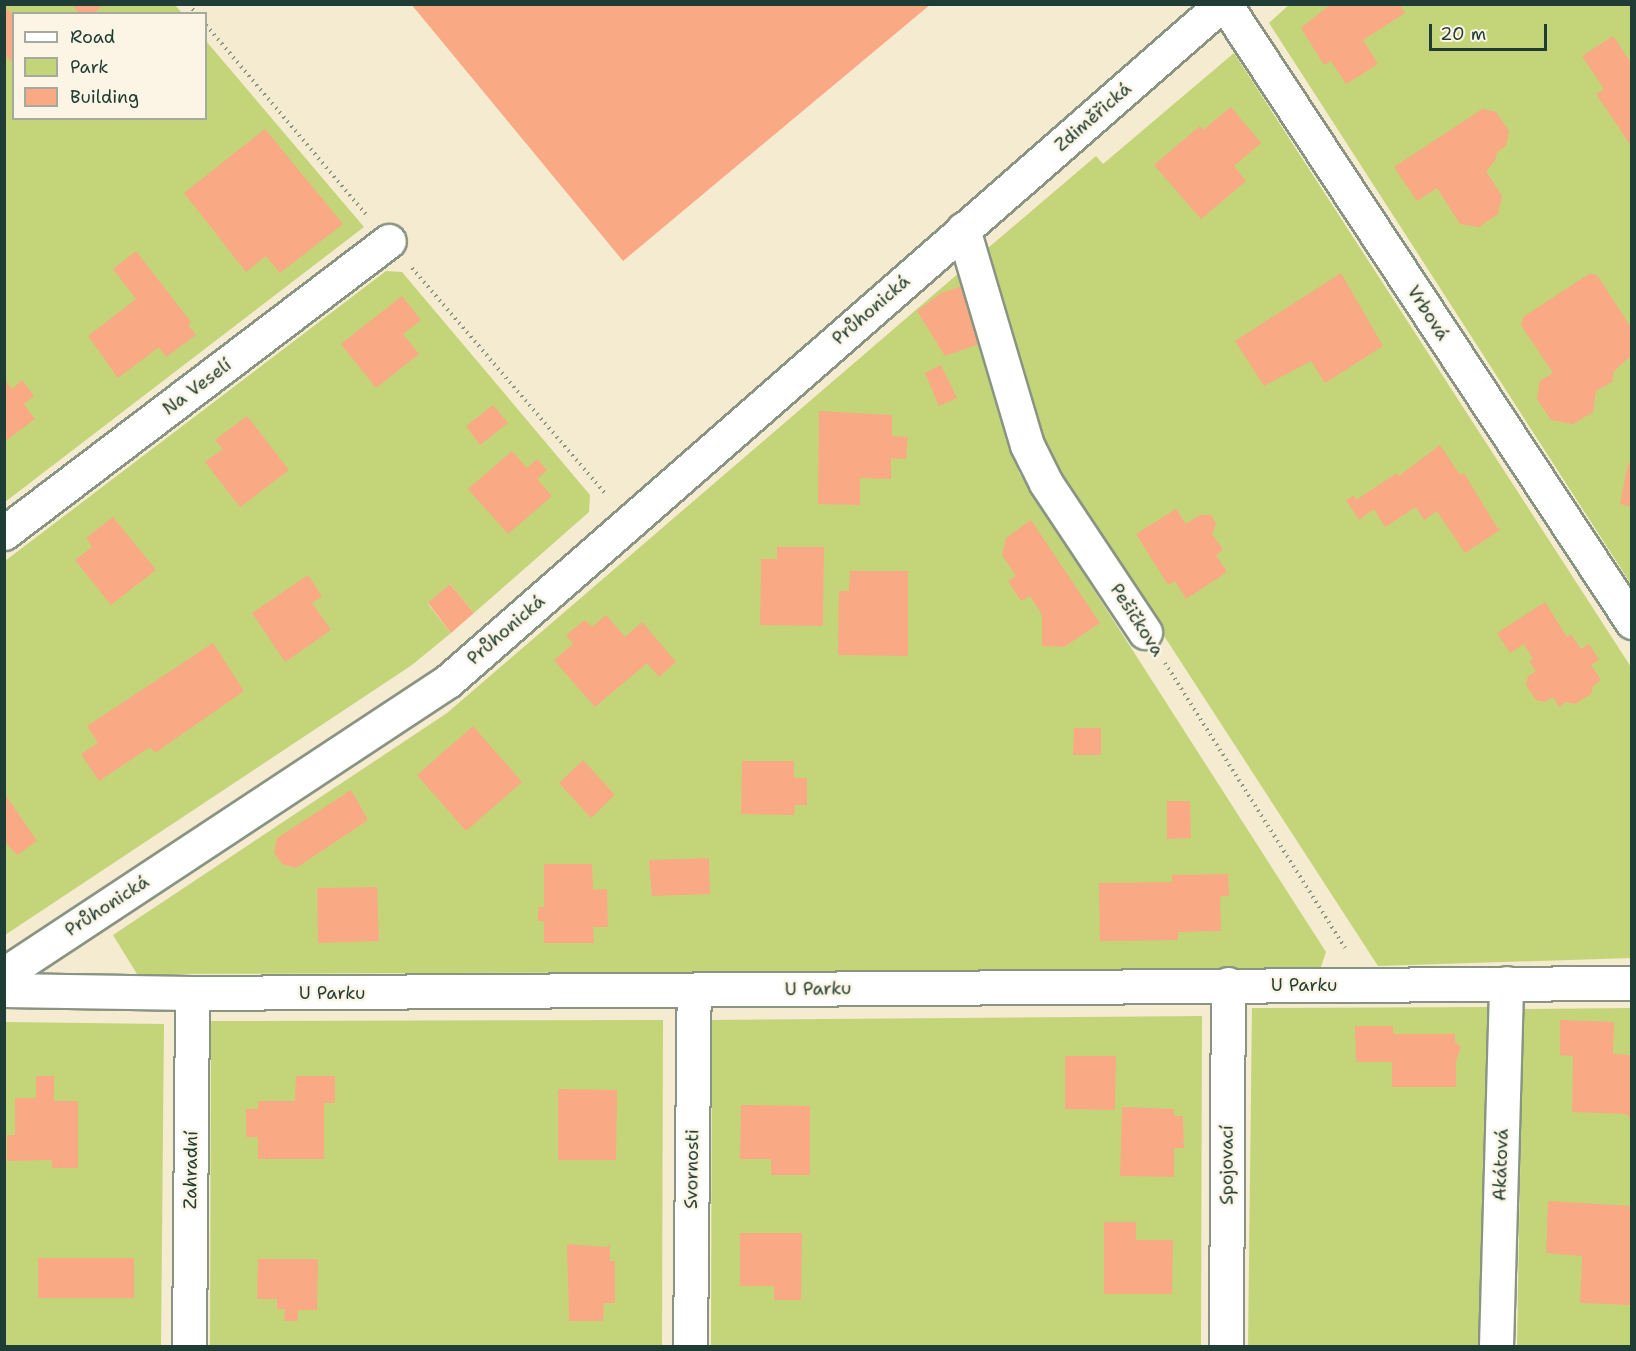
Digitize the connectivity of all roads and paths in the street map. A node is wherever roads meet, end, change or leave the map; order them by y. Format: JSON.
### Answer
{"nodes":[{"id":1,"x":1223,"y":4,"type":"edge"},
{"id":2,"x":207,"y":26,"type":"edge"},
{"id":3,"x":963,"y":229,"type":"junction"},
{"id":4,"x":389,"y":241,"type":"junction"},
{"id":5,"x":630,"y":521,"type":"junction"},
{"id":6,"x":4,"y":533,"type":"edge"},
{"id":7,"x":1632,"y":622,"type":"edge"},
{"id":8,"x":1145,"y":632,"type":"joint"},
{"id":9,"x":4,"y":974,"type":"edge"},
{"id":10,"x":1506,"y":983,"type":"junction"},
{"id":11,"x":1632,"y":983,"type":"edge"},
{"id":12,"x":1228,"y":984,"type":"junction"},
{"id":13,"x":1368,"y":985,"type":"junction"},
{"id":14,"x":4,"y":990,"type":"edge"},
{"id":15,"x":694,"y":991,"type":"junction"},
{"id":16,"x":192,"y":993,"type":"junction"},
{"id":17,"x":189,"y":1347,"type":"edge"},
{"id":18,"x":690,"y":1347,"type":"edge"},
{"id":19,"x":1226,"y":1347,"type":"edge"},
{"id":20,"x":1496,"y":1347,"type":"edge"}],
"edges":[{"from":1,"to":3,"type":"street","name":"Zdiměřická"},
{"from":1,"to":7,"type":"street","name":"Vrbová"},
{"from":2,"to":4,"type":"path"},
{"from":3,"to":5,"type":"street","name":"Průhonická"},
{"from":3,"to":8,"type":"street","name":"Pešičkova"},
{"from":4,"to":5,"type":"path"},
{"from":4,"to":6,"type":"street","name":"Na Veselí"},
{"from":5,"to":9,"type":"street","name":"Průhonická"},
{"from":8,"to":13,"type":"path","name":"Pešičkova"},
{"from":10,"to":11,"type":"street","name":"U Parku"},
{"from":10,"to":13,"type":"street","name":"U Parku"},
{"from":10,"to":20,"type":"street","name":"Akátová"},
{"from":12,"to":13,"type":"street","name":"U Parku"},
{"from":12,"to":15,"type":"street","name":"U Parku"},
{"from":12,"to":19,"type":"street","name":"Spojovací"},
{"from":14,"to":16,"type":"street","name":"U Parku"},
{"from":15,"to":16,"type":"street","name":"U Parku"},
{"from":15,"to":18,"type":"street","name":"Svornosti"},
{"from":16,"to":17,"type":"street","name":"Zahradní"}]}
